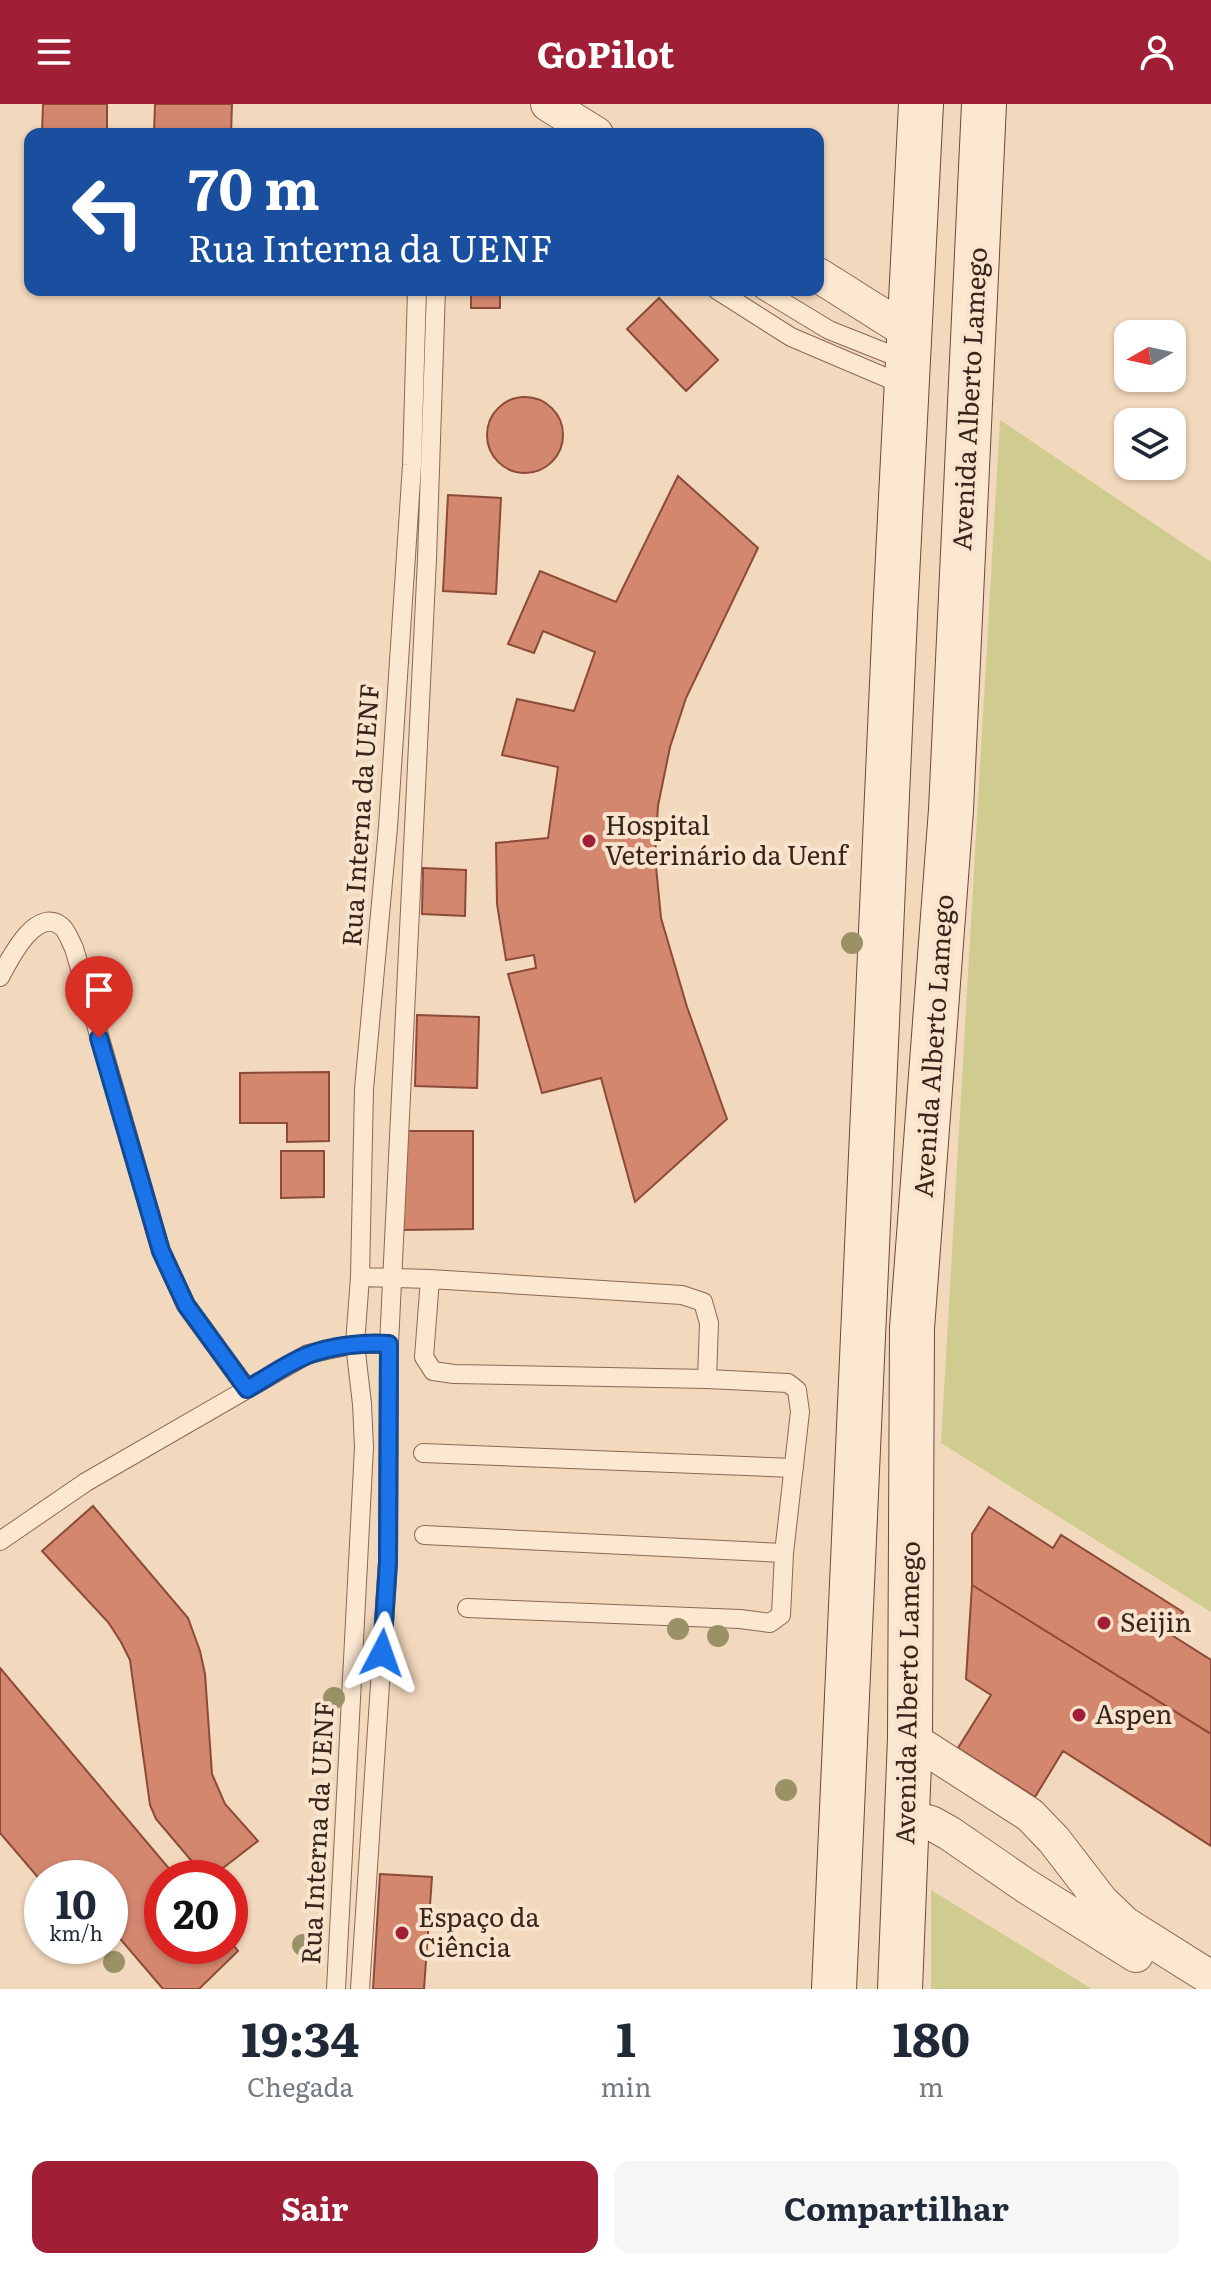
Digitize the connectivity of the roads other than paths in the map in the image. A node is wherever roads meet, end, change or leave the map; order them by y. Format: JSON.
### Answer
{"nodes":[{"id":1,"x":548,"y":104,"type":"edge"},
{"id":2,"x":921,"y":104,"type":"edge"},
{"id":3,"x":984,"y":104,"type":"edge"},
{"id":4,"x":586,"y":128,"type":"edge"},
{"id":5,"x":824,"y":281,"type":"edge"},
{"id":6,"x":417,"y":296,"type":"edge"},
{"id":7,"x":436,"y":296,"type":"edge"},
{"id":8,"x":726,"y":296,"type":"edge"},
{"id":9,"x":773,"y":296,"type":"edge"},
{"id":10,"x":909,"y":360,"type":"junction"},
{"id":11,"x":895,"y":616,"type":"junction"},
{"id":12,"x":951,"y":810,"type":"junction"},
{"id":13,"x":0,"y":977,"type":"edge"},
{"id":14,"x":360,"y":1277,"type":"junction"},
{"id":15,"x":391,"y":1279,"type":"junction"},
{"id":16,"x":430,"y":1279,"type":"junction"},
{"id":17,"x":355,"y":1344,"type":"junction"},
{"id":18,"x":389,"y":1344,"type":"junction"},
{"id":19,"x":707,"y":1379,"type":"junction"},
{"id":20,"x":247,"y":1389,"type":"junction"},
{"id":21,"x":423,"y":1453,"type":"dead end"},
{"id":22,"x":794,"y":1468,"type":"junction"},
{"id":23,"x":424,"y":1535,"type":"dead end"},
{"id":24,"x":0,"y":1541,"type":"edge"},
{"id":25,"x":784,"y":1553,"type":"junction"},
{"id":26,"x":467,"y":1608,"type":"dead end"},
{"id":27,"x":910,"y":1738,"type":"junction"},
{"id":28,"x":906,"y":1816,"type":"junction"},
{"id":29,"x":1211,"y":1978,"type":"edge"},
{"id":30,"x":336,"y":1989,"type":"edge"},
{"id":31,"x":360,"y":1989,"type":"edge"},
{"id":32,"x":834,"y":1989,"type":"edge"},
{"id":33,"x":900,"y":1989,"type":"edge"},
{"id":34,"x":1190,"y":1989,"type":"edge"}],
"edges":[{"from":1,"to":4,"type":"street"},
{"from":2,"to":10,"type":"main road","name":"Avenida Alberto Lamego"},
{"from":3,"to":12,"type":"main road","name":"Avenida Alberto Lamego"},
{"from":5,"to":10,"type":"street"},
{"from":6,"to":14,"type":"lane","name":"Rua Interna da UENF"},
{"from":7,"to":15,"type":"lane","name":"Rua Interna da UENF"},
{"from":8,"to":10,"type":"lane"},
{"from":9,"to":10,"type":"lane"},
{"from":10,"to":11,"type":"main road","name":"Avenida Alberto Lamego"},
{"from":11,"to":12,"type":"main road"},
{"from":11,"to":32,"type":"main road","name":"Avenida Alberto Lamego"},
{"from":12,"to":27,"type":"main road","name":"Avenida Alberto Lamego"},
{"from":13,"to":20,"type":"lane"},
{"from":14,"to":15,"type":"lane"},
{"from":14,"to":17,"type":"lane","name":"Rua Interna da UENF"},
{"from":15,"to":16,"type":"lane"},
{"from":15,"to":18,"type":"lane","name":"Rua Interna da UENF"},
{"from":16,"to":19,"type":"lane"},
{"from":16,"to":19,"type":"lane"},
{"from":17,"to":18,"type":"lane"},
{"from":17,"to":20,"type":"lane"},
{"from":17,"to":30,"type":"lane","name":"Rua Interna da UENF"},
{"from":18,"to":31,"type":"lane","name":"Rua Interna da UENF"},
{"from":19,"to":22,"type":"lane"},
{"from":20,"to":24,"type":"lane"},
{"from":21,"to":22,"type":"lane"},
{"from":22,"to":25,"type":"lane"},
{"from":23,"to":25,"type":"lane"},
{"from":25,"to":26,"type":"lane"},
{"from":27,"to":28,"type":"main road","name":"Avenida Alberto Lamego"},
{"from":27,"to":29,"type":"street"},
{"from":28,"to":33,"type":"main road","name":"Avenida Alberto Lamego"},
{"from":28,"to":34,"type":"street"}]}
